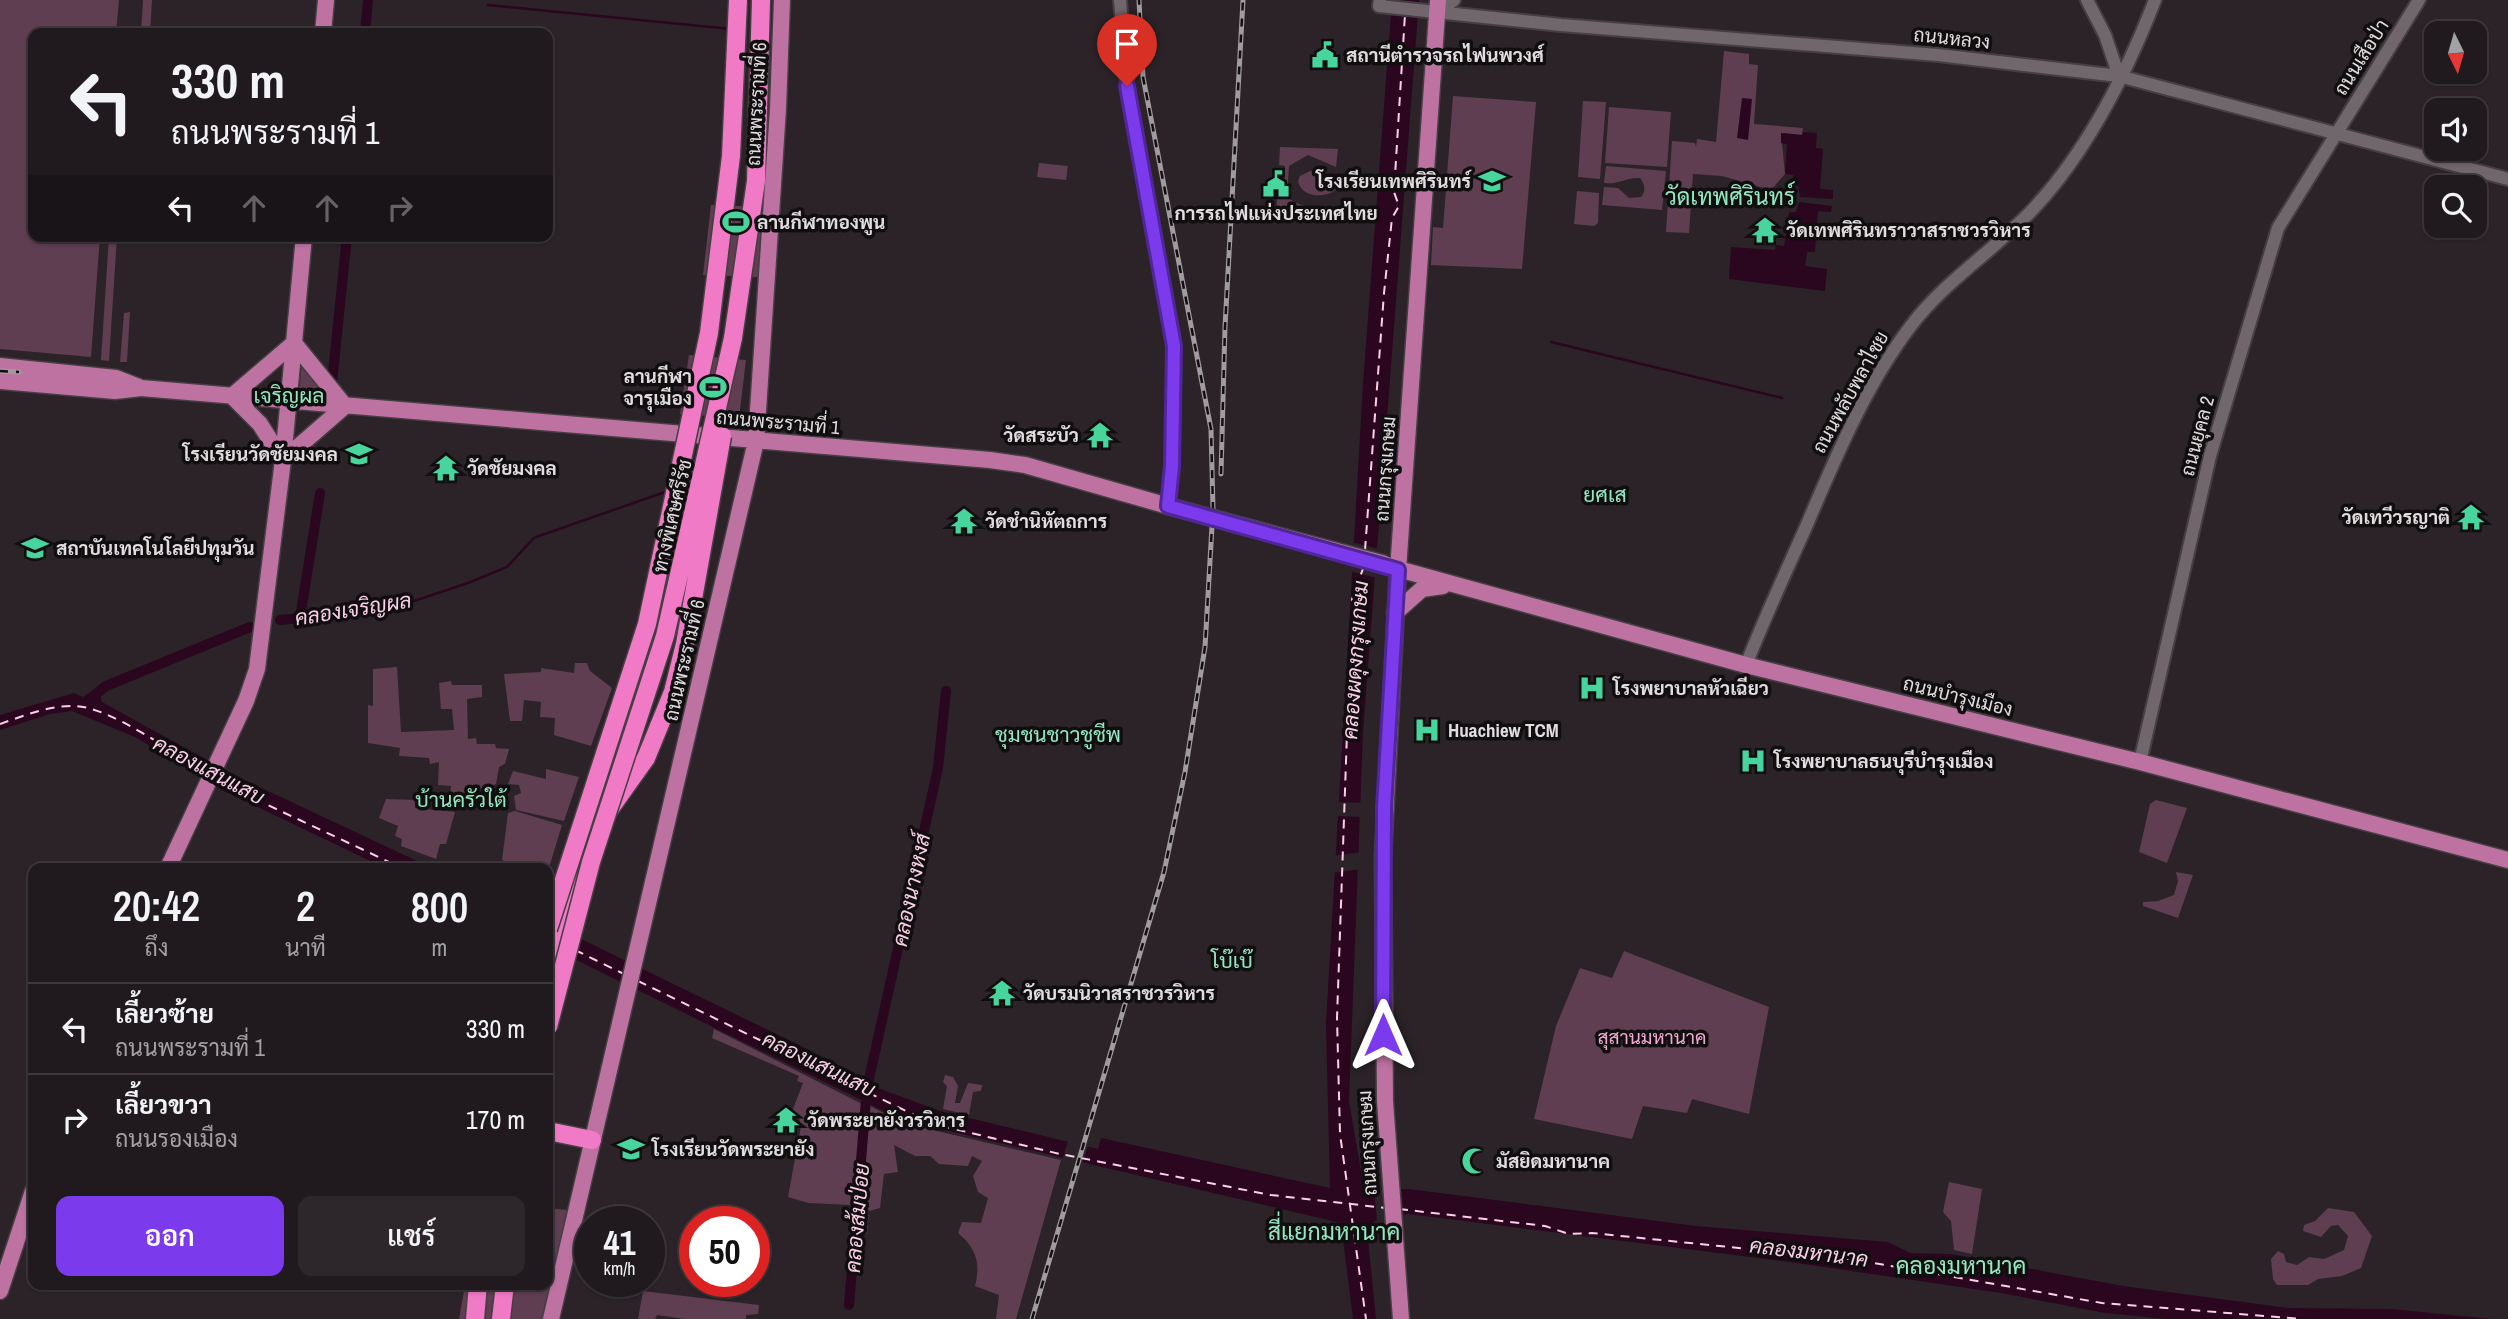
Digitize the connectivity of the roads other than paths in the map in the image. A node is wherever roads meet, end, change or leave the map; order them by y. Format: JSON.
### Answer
{"nodes":[{"id":1,"x":326,"y":0,"type":"edge"},
{"id":2,"x":738,"y":0,"type":"edge"},
{"id":3,"x":761,"y":0,"type":"edge"},
{"id":4,"x":782,"y":0,"type":"edge"},
{"id":5,"x":1120,"y":0,"type":"edge"},
{"id":6,"x":1454,"y":0,"type":"edge"},
{"id":7,"x":2087,"y":0,"type":"edge"},
{"id":8,"x":2155,"y":0,"type":"edge"},
{"id":9,"x":2419,"y":0,"type":"edge"},
{"id":10,"x":1382,"y":4,"type":"edge"},
{"id":11,"x":1432,"y":7,"type":"edge"},
{"id":12,"x":323,"y":28,"type":"edge"},
{"id":13,"x":2119,"y":76,"type":"junction"},
{"id":14,"x":2336,"y":135,"type":"junction"},
{"id":15,"x":2508,"y":179,"type":"edge"},
{"id":16,"x":303,"y":242,"type":"edge"},
{"id":17,"x":733,"y":338,"type":"junction"},
{"id":18,"x":294,"y":343,"type":"junction"},
{"id":19,"x":0,"y":366,"type":"edge"},
{"id":20,"x":0,"y":381,"type":"edge"},
{"id":21,"x":89,"y":382,"type":"junction"},
{"id":22,"x":232,"y":396,"type":"junction"},
{"id":23,"x":289,"y":401,"type":"junction"},
{"id":24,"x":345,"y":406,"type":"junction"},
{"id":25,"x":756,"y":441,"type":"junction"},
{"id":26,"x":283,"y":460,"type":"junction"},
{"id":27,"x":1168,"y":506,"type":"junction"},
{"id":28,"x":1401,"y":536,"type":"junction"},
{"id":29,"x":1392,"y":567,"type":"junction"},
{"id":30,"x":1446,"y":584,"type":"junction"},
{"id":31,"x":1395,"y":613,"type":"junction"},
{"id":32,"x":1745,"y":665,"type":"junction"},
{"id":33,"x":2140,"y":762,"type":"junction"},
{"id":34,"x":2508,"y":860,"type":"edge"},
{"id":35,"x":170,"y":863,"type":"edge"},
{"id":36,"x":553,"y":914,"type":"edge"},
{"id":37,"x":553,"y":958,"type":"edge"},
{"id":38,"x":553,"y":1008,"type":"edge"},
{"id":39,"x":553,"y":1132,"type":"edge"},
{"id":40,"x":592,"y":1140,"type":"junction"},
{"id":41,"x":28,"y":1206,"type":"edge"},
{"id":42,"x":477,"y":1290,"type":"edge"},
{"id":43,"x":504,"y":1290,"type":"edge"},
{"id":44,"x":0,"y":1291,"type":"edge"},
{"id":45,"x":475,"y":1319,"type":"edge"},
{"id":46,"x":501,"y":1319,"type":"edge"},
{"id":47,"x":551,"y":1319,"type":"edge"},
{"id":48,"x":1401,"y":1319,"type":"edge"}],
"edges":[{"from":1,"to":12,"type":"main road"},
{"from":2,"to":36,"type":"highway","name":"ทางพิเศษศรีรัช","bridge":true},
{"from":3,"to":17,"type":"highway","name":"ทางพิเศษศรีรัช"},
{"from":4,"to":25,"type":"main road","name":"ถนนพระรามที่ 6"},
{"from":5,"to":27,"type":"street"},
{"from":6,"to":11,"type":"street"},
{"from":7,"to":13,"type":"street"},
{"from":8,"to":13,"type":"street","name":"ถนนพลับพลาไชย"},
{"from":9,"to":14,"type":"street","name":"ถนนเสือป่า"},
{"from":10,"to":11,"type":"street","name":"ถนนหลวง"},
{"from":11,"to":13,"type":"street","name":"ถนนหลวง"},
{"from":11,"to":28,"type":"main road","name":"ถนนกรุงเกษม"},
{"from":13,"to":14,"type":"street","name":"ถนนหลวง"},
{"from":13,"to":32,"type":"street","name":"ถนนพลับพลาไชย"},
{"from":14,"to":15,"type":"street","name":"ถนนหลวง"},
{"from":14,"to":33,"type":"street","name":"ถนนยุคล 2"},
{"from":16,"to":18,"type":"main road"},
{"from":17,"to":37,"type":"highway","bridge":true},
{"from":17,"to":38,"type":"highway","name":"ทางพิเศษศรีรัช","bridge":true},
{"from":18,"to":22,"type":"main road"},
{"from":18,"to":23,"type":"main road"},
{"from":18,"to":24,"type":"main road"},
{"from":19,"to":21,"type":"main road","name":"ถนนพระรามที่ 1"},
{"from":20,"to":21,"type":"main road","name":"ถนนพระรามที่ 1"},
{"from":21,"to":22,"type":"main road","name":"ถนนพระรามที่ 1"},
{"from":22,"to":23,"type":"main road","name":"ถนนพระรามที่ 1"},
{"from":22,"to":26,"type":"main road"},
{"from":23,"to":24,"type":"main road","name":"ถนนพระรามที่ 1"},
{"from":23,"to":26,"type":"main road"},
{"from":24,"to":25,"type":"main road","name":"ถนนพระรามที่ 1"},
{"from":24,"to":26,"type":"main road"},
{"from":25,"to":27,"type":"main road","name":"ถนนพระรามที่ 1"},
{"from":25,"to":40,"type":"main road","name":"ถนนพระรามที่ 6"},
{"from":26,"to":35,"type":"main road"},
{"from":27,"to":29,"type":"main road","name":"ถนนพระรามที่ 1","bridge":true},
{"from":28,"to":29,"type":"main road","name":"ถนนกรุงเกษม"},
{"from":28,"to":30,"type":"main road"},
{"from":29,"to":30,"type":"main road","name":"ถนนบำรุงเมือง"},
{"from":29,"to":31,"type":"main road","name":"ถนนกรุงเกษม"},
{"from":30,"to":31,"type":"main road"},
{"from":30,"to":32,"type":"main road","name":"ถนนบำรุงเมือง"},
{"from":31,"to":48,"type":"main road","name":"ถนนกรุงเกษม"},
{"from":32,"to":33,"type":"main road","name":"ถนนบำรุงเมือง"},
{"from":33,"to":34,"type":"main road","name":"ถนนบำรุงเมือง"},
{"from":39,"to":40,"type":"highway"},
{"from":40,"to":47,"type":"main road","name":"ถนนพระรามที่ 6"},
{"from":41,"to":44,"type":"main road"},
{"from":42,"to":45,"type":"highway"},
{"from":43,"to":46,"type":"highway"}]}
